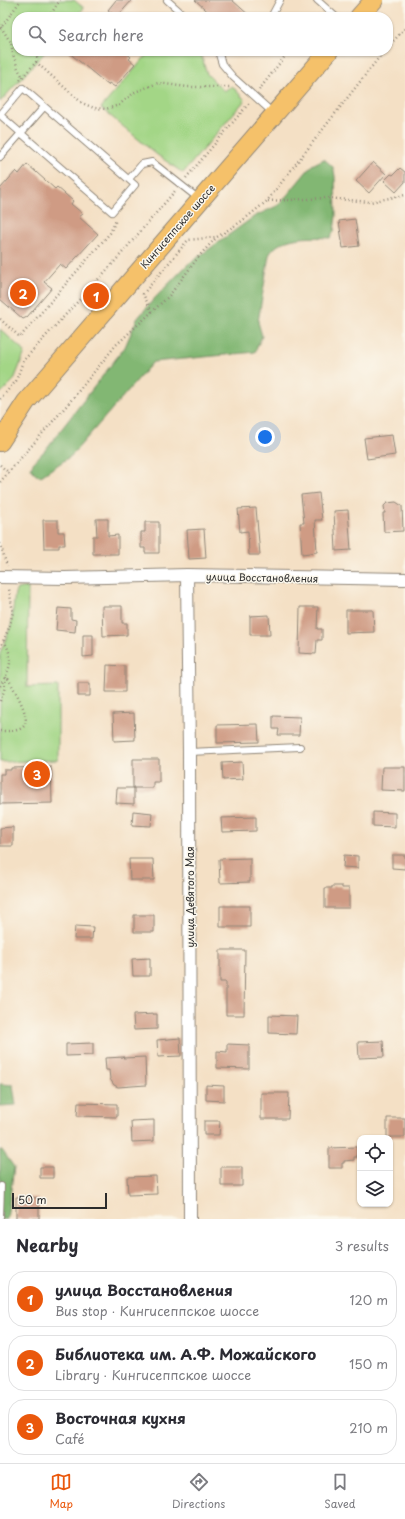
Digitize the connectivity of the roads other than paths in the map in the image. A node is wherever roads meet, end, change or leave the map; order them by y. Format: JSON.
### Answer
{"nodes":[{"id":1,"x":167,"y":0,"type":"edge"},
{"id":2,"x":280,"y":0,"type":"edge"},
{"id":3,"x":317,"y":0,"type":"edge"},
{"id":4,"x":374,"y":0,"type":"edge"},
{"id":5,"x":180,"y":12,"type":"edge"},
{"id":6,"x":274,"y":12,"type":"edge"},
{"id":7,"x":330,"y":12,"type":"edge"},
{"id":8,"x":363,"y":12,"type":"edge"},
{"id":9,"x":220,"y":56,"type":"edge"},
{"id":10,"x":325,"y":56,"type":"edge"},
{"id":11,"x":44,"y":107,"type":"junction"},
{"id":12,"x":274,"y":114,"type":"junction"},
{"id":13,"x":0,"y":115,"type":"edge"},
{"id":14,"x":21,"y":133,"type":"junction"},
{"id":15,"x":0,"y":157,"type":"edge"},
{"id":16,"x":129,"y":179,"type":"junction"},
{"id":17,"x":200,"y":200,"type":"junction"},
{"id":18,"x":26,"y":402,"type":"junction"},
{"id":19,"x":0,"y":424,"type":"edge"},
{"id":20,"x":0,"y":442,"type":"edge"},
{"id":21,"x":187,"y":575,"type":"junction"},
{"id":22,"x":0,"y":577,"type":"edge"},
{"id":23,"x":405,"y":579,"type":"edge"},
{"id":24,"x":300,"y":747,"type":"dead end"},
{"id":25,"x":189,"y":752,"type":"junction"},
{"id":26,"x":1,"y":1186,"type":"edge"},
{"id":27,"x":0,"y":1217,"type":"edge"},
{"id":28,"x":190,"y":1219,"type":"edge"}],
"edges":[{"from":1,"to":5,"type":"lane"},
{"from":2,"to":6,"type":"lane"},
{"from":3,"to":7,"type":"lane"},
{"from":4,"to":8,"type":"main road"},
{"from":9,"to":12,"type":"lane"},
{"from":10,"to":12,"type":"main road","name":"Кингисеппское шоссе"},
{"from":11,"to":13,"type":"lane"},
{"from":11,"to":14,"type":"lane"},
{"from":11,"to":16,"type":"lane"},
{"from":12,"to":17,"type":"main road","name":"Кингисеппское шоссе"},
{"from":13,"to":14,"type":"lane"},
{"from":14,"to":15,"type":"lane"},
{"from":14,"to":16,"type":"lane"},
{"from":16,"to":17,"type":"lane"},
{"from":17,"to":18,"type":"main road","name":"Кингисеппское шоссе"},
{"from":18,"to":19,"type":"main road","name":"Кингисеппское шоссе"},
{"from":18,"to":20,"type":"main road","name":"Кингисеппское шоссе"},
{"from":21,"to":22,"type":"street","name":"улица Восстановления"},
{"from":21,"to":23,"type":"street","name":"улица Восстановления"},
{"from":21,"to":25,"type":"street","name":"улица Девятого Мая"},
{"from":24,"to":25,"type":"lane"},
{"from":25,"to":28,"type":"street","name":"улица Девятого Мая"},
{"from":26,"to":27,"type":"lane"}]}
